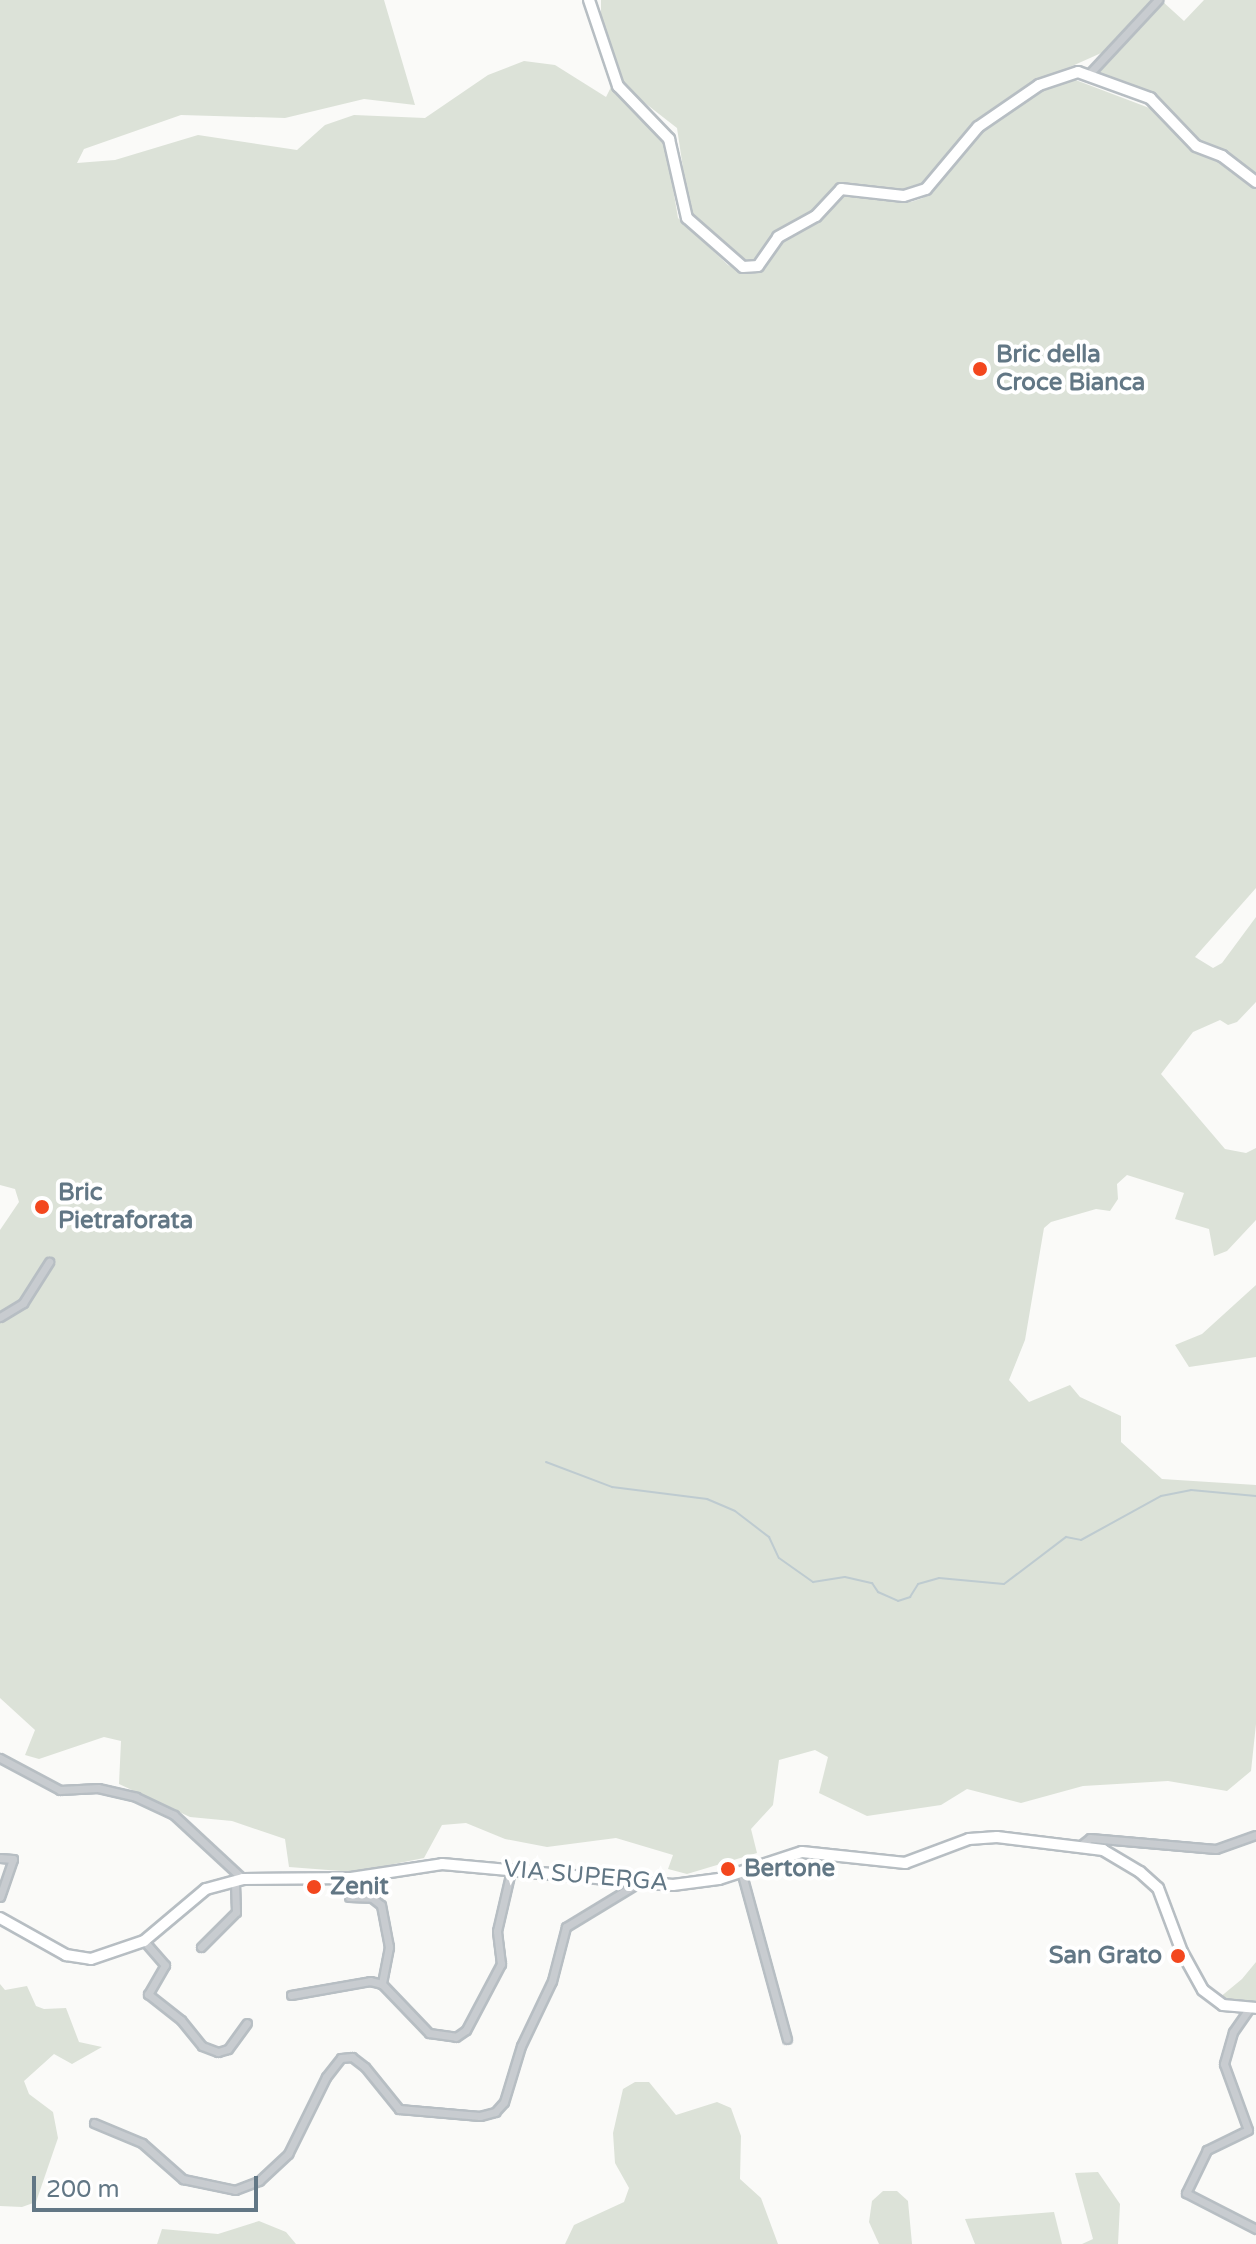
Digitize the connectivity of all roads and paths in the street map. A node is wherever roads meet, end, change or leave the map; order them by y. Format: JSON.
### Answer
{"nodes":[{"id":1,"x":589,"y":0,"type":"edge"},
{"id":2,"x":1158,"y":0,"type":"edge"},
{"id":3,"x":1088,"y":75,"type":"junction"},
{"id":4,"x":1256,"y":182,"type":"edge"},
{"id":5,"x":49,"y":1262,"type":"dead end"},
{"id":6,"x":0,"y":1317,"type":"edge"},
{"id":7,"x":0,"y":1758,"type":"edge"},
{"id":8,"x":1255,"y":1835,"type":"edge"},
{"id":9,"x":1081,"y":1845,"type":"junction"},
{"id":10,"x":0,"y":1858,"type":"edge"},
{"id":11,"x":511,"y":1871,"type":"junction"},
{"id":12,"x":741,"y":1871,"type":"junction"},
{"id":13,"x":239,"y":1880,"type":"junction"},
{"id":14,"x":638,"y":1883,"type":"junction"},
{"id":15,"x":0,"y":1897,"type":"edge"},
{"id":16,"x":349,"y":1897,"type":"dead end"},
{"id":17,"x":0,"y":1918,"type":"edge"},
{"id":18,"x":144,"y":1941,"type":"junction"},
{"id":19,"x":201,"y":1947,"type":"dead end"},
{"id":20,"x":382,"y":1984,"type":"junction"},
{"id":21,"x":291,"y":1995,"type":"dead end"},
{"id":22,"x":1252,"y":2009,"type":"edge"},
{"id":23,"x":247,"y":2023,"type":"dead end"},
{"id":24,"x":787,"y":2039,"type":"dead end"},
{"id":25,"x":94,"y":2123,"type":"dead end"},
{"id":26,"x":1256,"y":2229,"type":"edge"}],
"edges":[{"from":1,"to":3,"type":"street"},
{"from":2,"to":3,"type":"street"},
{"from":3,"to":4,"type":"street"},
{"from":5,"to":6,"type":"street"},
{"from":7,"to":13,"type":"street"},
{"from":8,"to":9,"type":"street"},
{"from":9,"to":12,"type":"street","name":"VIA SUPERGA"},
{"from":9,"to":22,"type":"street","name":"VIA SUPERGA"},
{"from":10,"to":15,"type":"street"},
{"from":11,"to":13,"type":"street","name":"VIA SUPERGA"},
{"from":11,"to":14,"type":"street","name":"VIA SUPERGA"},
{"from":11,"to":20,"type":"street"},
{"from":12,"to":14,"type":"street","name":"VIA SUPERGA"},
{"from":12,"to":24,"type":"street"},
{"from":13,"to":18,"type":"street","name":"VIA SUPERGA"},
{"from":13,"to":19,"type":"street"},
{"from":14,"to":25,"type":"street"},
{"from":16,"to":20,"type":"street"},
{"from":17,"to":18,"type":"street","name":"VIA SUPERGA"},
{"from":18,"to":23,"type":"street"},
{"from":20,"to":21,"type":"street"},
{"from":22,"to":26,"type":"street"}]}
